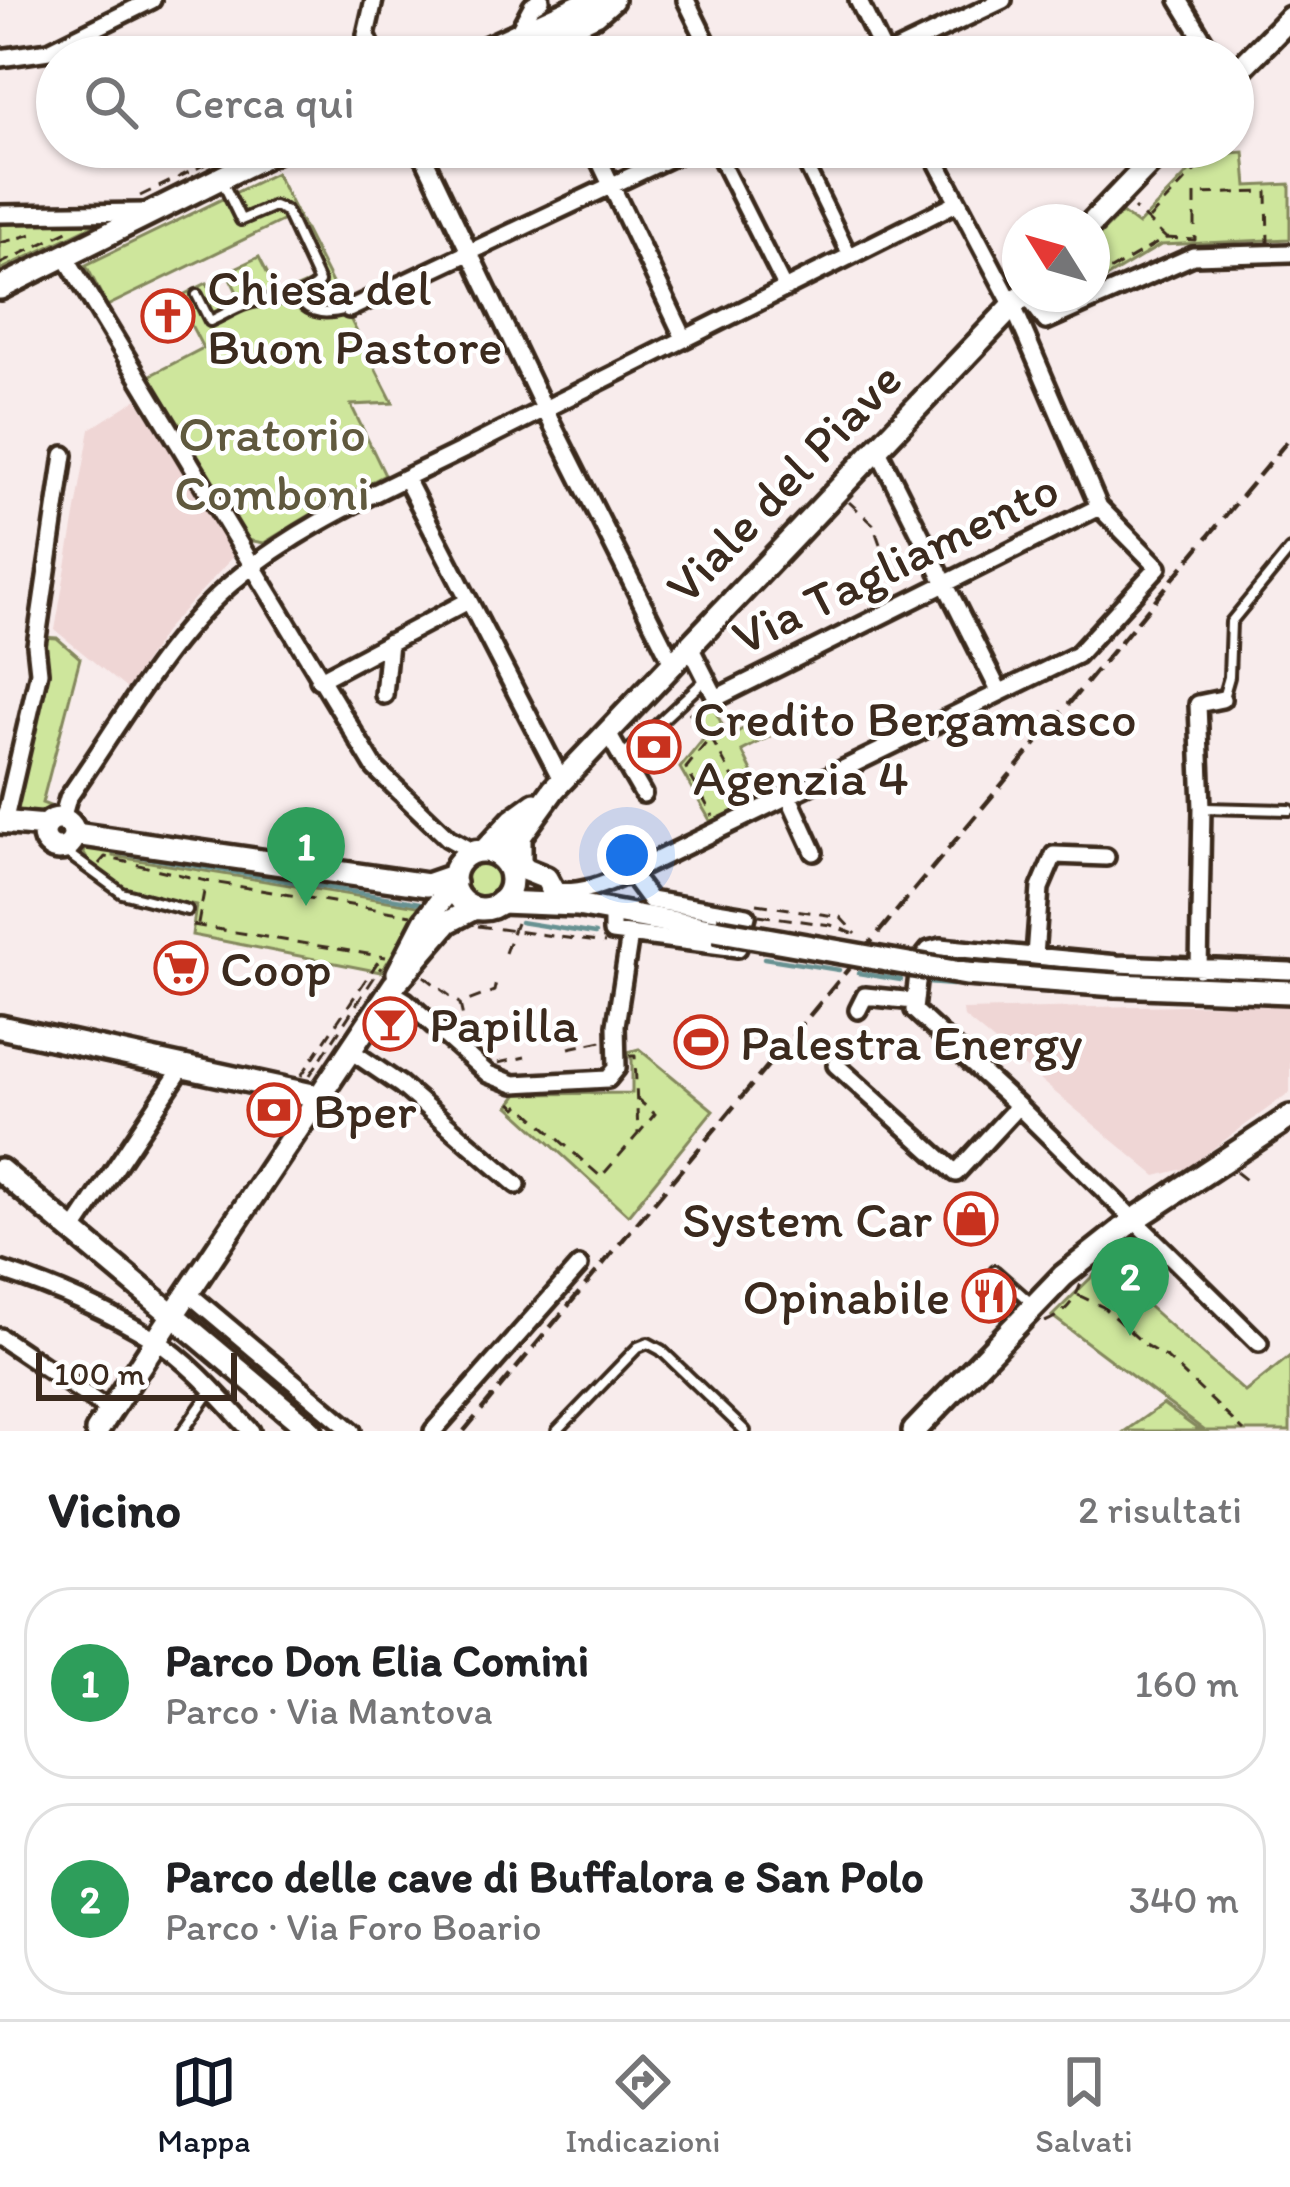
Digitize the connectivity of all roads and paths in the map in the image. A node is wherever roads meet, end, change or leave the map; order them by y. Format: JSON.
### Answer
{"nodes":[{"id":1,"x":152,"y":0,"type":"edge"},
{"id":2,"x":374,"y":0,"type":"edge"},
{"id":3,"x":541,"y":0,"type":"edge"},
{"id":4,"x":592,"y":0,"type":"edge"},
{"id":5,"x":612,"y":0,"type":"edge"},
{"id":6,"x":686,"y":0,"type":"edge"},
{"id":7,"x":858,"y":0,"type":"edge"},
{"id":8,"x":1003,"y":0,"type":"edge"},
{"id":9,"x":1179,"y":0,"type":"edge"},
{"id":10,"x":1290,"y":17,"type":"edge"},
{"id":11,"x":81,"y":36,"type":"edge"},
{"id":12,"x":367,"y":36,"type":"edge"},
{"id":13,"x":516,"y":36,"type":"joint"},
{"id":14,"x":563,"y":36,"type":"edge"},
{"id":15,"x":704,"y":36,"type":"edge"},
{"id":16,"x":875,"y":36,"type":"edge"},
{"id":17,"x":928,"y":36,"type":"edge"},
{"id":18,"x":1201,"y":36,"type":"edge"},
{"id":19,"x":36,"y":54,"type":"edge"},
{"id":20,"x":1254,"y":54,"type":"edge"},
{"id":21,"x":0,"y":58,"type":"edge"},
{"id":22,"x":241,"y":168,"type":"edge"},
{"id":23,"x":429,"y":168,"type":"edge"},
{"id":24,"x":603,"y":168,"type":"edge"},
{"id":25,"x":648,"y":168,"type":"edge"},
{"id":26,"x":725,"y":168,"type":"edge"},
{"id":27,"x":806,"y":168,"type":"edge"},
{"id":28,"x":939,"y":168,"type":"edge"},
{"id":29,"x":1145,"y":168,"type":"edge"},
{"id":30,"x":1197,"y":168,"type":"edge"},
{"id":31,"x":220,"y":178,"type":"junction"},
{"id":32,"x":612,"y":185,"type":"junction"},
{"id":33,"x":956,"y":203,"type":"junction"},
{"id":34,"x":1129,"y":203,"type":"dead end"},
{"id":35,"x":1110,"y":204,"type":"edge"},
{"id":36,"x":155,"y":212,"type":"junction"},
{"id":37,"x":0,"y":214,"type":"edge"},
{"id":38,"x":1147,"y":220,"type":"junction"},
{"id":39,"x":27,"y":223,"type":"dead end"},
{"id":40,"x":33,"y":234,"type":"junction"},
{"id":41,"x":1166,"y":238,"type":"junction"},
{"id":42,"x":0,"y":243,"type":"edge"},
{"id":43,"x":40,"y":250,"type":"dead end"},
{"id":44,"x":470,"y":252,"type":"junction"},
{"id":45,"x":1290,"y":253,"type":"edge"},
{"id":46,"x":1268,"y":254,"type":"junction"},
{"id":47,"x":65,"y":256,"type":"junction"},
{"id":48,"x":850,"y":256,"type":"junction"},
{"id":49,"x":1002,"y":270,"type":"edge"},
{"id":50,"x":1110,"y":271,"type":"edge"},
{"id":51,"x":0,"y":288,"type":"edge"},
{"id":52,"x":785,"y":288,"type":"junction"},
{"id":53,"x":1110,"y":293,"type":"edge"},
{"id":54,"x":197,"y":295,"type":"dead end"},
{"id":55,"x":298,"y":298,"type":"junction"},
{"id":56,"x":349,"y":309,"type":"joint"},
{"id":57,"x":1008,"y":312,"type":"edge"},
{"id":58,"x":1026,"y":312,"type":"edge"},
{"id":59,"x":1036,"y":312,"type":"edge"},
{"id":60,"x":1066,"y":312,"type":"edge"},
{"id":61,"x":685,"y":338,"type":"junction"},
{"id":62,"x":544,"y":409,"type":"junction"},
{"id":63,"x":877,"y":448,"type":"junction"},
{"id":64,"x":64,"y":455,"type":"dead end"},
{"id":65,"x":406,"y":479,"type":"junction"},
{"id":66,"x":843,"y":496,"type":"dead end"},
{"id":67,"x":1099,"y":507,"type":"junction"},
{"id":68,"x":880,"y":544,"type":"dead end"},
{"id":69,"x":1290,"y":550,"type":"edge"},
{"id":70,"x":253,"y":566,"type":"junction"},
{"id":71,"x":945,"y":584,"type":"junction"},
{"id":72,"x":468,"y":601,"type":"junction"},
{"id":73,"x":389,"y":643,"type":"junction"},
{"id":74,"x":688,"y":645,"type":"junction"},
{"id":75,"x":672,"y":662,"type":"junction"},
{"id":76,"x":706,"y":679,"type":"junction"},
{"id":77,"x":319,"y":680,"type":"junction"},
{"id":78,"x":999,"y":691,"type":"junction"},
{"id":79,"x":384,"y":695,"type":"dead end"},
{"id":80,"x":1222,"y":699,"type":"joint"},
{"id":81,"x":680,"y":701,"type":"dead end"},
{"id":82,"x":607,"y":732,"type":"junction"},
{"id":83,"x":711,"y":736,"type":"junction"},
{"id":84,"x":621,"y":758,"type":"junction"},
{"id":85,"x":556,"y":787,"type":"junction"},
{"id":86,"x":644,"y":794,"type":"dead end"},
{"id":87,"x":789,"y":797,"type":"junction"},
{"id":88,"x":748,"y":804,"type":"dead end"},
{"id":89,"x":1202,"y":808,"type":"junction"},
{"id":90,"x":1290,"y":811,"type":"edge"},
{"id":91,"x":2,"y":822,"type":"edge"},
{"id":92,"x":711,"y":822,"type":"dead end"},
{"id":93,"x":521,"y":833,"type":"junction"},
{"id":94,"x":64,"y":834,"type":"junction"},
{"id":95,"x":479,"y":851,"type":"junction"},
{"id":96,"x":814,"y":852,"type":"dead end"},
{"id":97,"x":1106,"y":856,"type":"dead end"},
{"id":98,"x":92,"y":869,"type":"junction"},
{"id":99,"x":509,"y":870,"type":"junction"},
{"id":100,"x":630,"y":873,"type":"junction"},
{"id":101,"x":454,"y":879,"type":"junction"},
{"id":102,"x":206,"y":880,"type":"junction"},
{"id":103,"x":553,"y":891,"type":"junction"},
{"id":104,"x":500,"y":902,"type":"junction"},
{"id":105,"x":577,"y":905,"type":"junction"},
{"id":106,"x":187,"y":910,"type":"dead end"},
{"id":107,"x":753,"y":911,"type":"junction"},
{"id":108,"x":416,"y":916,"type":"dead end"},
{"id":109,"x":471,"y":916,"type":"junction"},
{"id":110,"x":519,"y":917,"type":"dead end"},
{"id":111,"x":611,"y":922,"type":"junction"},
{"id":112,"x":512,"y":930,"type":"junction"},
{"id":113,"x":630,"y":934,"type":"junction"},
{"id":114,"x":505,"y":953,"type":"dead end"},
{"id":115,"x":1035,"y":956,"type":"junction"},
{"id":116,"x":388,"y":958,"type":"junction"},
{"id":117,"x":1199,"y":969,"type":"junction"},
{"id":118,"x":1290,"y":971,"type":"edge"},
{"id":119,"x":423,"y":975,"type":"dead end"},
{"id":120,"x":496,"y":982,"type":"dead end"},
{"id":121,"x":392,"y":988,"type":"junction"},
{"id":122,"x":1290,"y":992,"type":"edge"},
{"id":123,"x":915,"y":997,"type":"junction"},
{"id":124,"x":460,"y":1004,"type":"junction"},
{"id":125,"x":858,"y":1010,"type":"dead end"},
{"id":126,"x":0,"y":1028,"type":"edge"},
{"id":127,"x":606,"y":1040,"type":"dead end"},
{"id":128,"x":469,"y":1047,"type":"dead end"},
{"id":129,"x":569,"y":1048,"type":"dead end"},
{"id":130,"x":629,"y":1048,"type":"dead end"},
{"id":131,"x":351,"y":1052,"type":"junction"},
{"id":132,"x":836,"y":1065,"type":"dead end"},
{"id":133,"x":182,"y":1068,"type":"junction"},
{"id":134,"x":298,"y":1079,"type":"dead end"},
{"id":135,"x":314,"y":1089,"type":"junction"},
{"id":136,"x":636,"y":1098,"type":"junction"},
{"id":137,"x":511,"y":1103,"type":"dead end"},
{"id":138,"x":1018,"y":1106,"type":"junction"},
{"id":139,"x":1290,"y":1117,"type":"edge"},
{"id":140,"x":638,"y":1135,"type":"junction"},
{"id":141,"x":0,"y":1170,"type":"edge"},
{"id":142,"x":1235,"y":1171,"type":"dead end"},
{"id":143,"x":1250,"y":1183,"type":"dead end"},
{"id":144,"x":517,"y":1185,"type":"dead end"},
{"id":145,"x":1134,"y":1220,"type":"junction"},
{"id":146,"x":74,"y":1230,"type":"junction"},
{"id":147,"x":579,"y":1267,"type":"dead end"},
{"id":148,"x":0,"y":1270,"type":"edge"},
{"id":149,"x":995,"y":1271,"type":"dead end"},
{"id":150,"x":188,"y":1294,"type":"junction"},
{"id":151,"x":1078,"y":1294,"type":"dead end"},
{"id":152,"x":1034,"y":1305,"type":"junction"},
{"id":153,"x":173,"y":1315,"type":"junction"},
{"id":154,"x":0,"y":1337,"type":"edge"},
{"id":155,"x":156,"y":1341,"type":"junction"},
{"id":156,"x":1259,"y":1343,"type":"dead end"},
{"id":157,"x":212,"y":1390,"type":"junction"},
{"id":158,"x":110,"y":1411,"type":"junction"},
{"id":159,"x":97,"y":1431,"type":"edge"},
{"id":160,"x":182,"y":1431,"type":"edge"},
{"id":161,"x":251,"y":1431,"type":"edge"},
{"id":162,"x":311,"y":1431,"type":"edge"},
{"id":163,"x":352,"y":1431,"type":"edge"},
{"id":164,"x":433,"y":1431,"type":"edge"},
{"id":165,"x":557,"y":1431,"type":"edge"},
{"id":166,"x":745,"y":1431,"type":"edge"},
{"id":167,"x":914,"y":1431,"type":"edge"},
{"id":168,"x":1244,"y":1431,"type":"edge"}],
"edges":[{"from":1,"to":11,"type":"street"},
{"from":2,"to":12,"type":"street"},
{"from":3,"to":13,"type":"street"},
{"from":4,"to":13,"type":"main road"},
{"from":5,"to":14,"type":"main road"},
{"from":6,"to":15,"type":"street"},
{"from":7,"to":16,"type":"street"},
{"from":8,"to":17,"type":"street"},
{"from":9,"to":18,"type":"street"},
{"from":10,"to":20,"type":"main road"},
{"from":19,"to":21,"type":"street"},
{"from":22,"to":31,"type":"main road"},
{"from":23,"to":44,"type":"street"},
{"from":24,"to":32,"type":"street"},
{"from":25,"to":32,"type":"street"},
{"from":26,"to":52,"type":"street"},
{"from":27,"to":48,"type":"street"},
{"from":28,"to":33,"type":"street"},
{"from":29,"to":35,"type":"main road"},
{"from":30,"to":38,"type":"path"},
{"from":31,"to":36,"type":"main road"},
{"from":31,"to":55,"type":"lane"},
{"from":32,"to":44,"type":"street"},
{"from":32,"to":61,"type":"street"},
{"from":33,"to":48,"type":"street"},
{"from":33,"to":49,"type":"street"},
{"from":34,"to":38,"type":"path"},
{"from":36,"to":37,"type":"street"},
{"from":36,"to":47,"type":"main road"},
{"from":38,"to":41,"type":"path"},
{"from":39,"to":40,"type":"path"},
{"from":40,"to":42,"type":"path"},
{"from":40,"to":43,"type":"path"},
{"from":41,"to":46,"type":"path"},
{"from":41,"to":50,"type":"path"},
{"from":44,"to":56,"type":"street"},
{"from":44,"to":62,"type":"street"},
{"from":45,"to":46,"type":"street"},
{"from":46,"to":53,"type":"street"},
{"from":47,"to":51,"type":"main road"},
{"from":47,"to":70,"type":"street"},
{"from":48,"to":52,"type":"street"},
{"from":52,"to":61,"type":"street"},
{"from":54,"to":55,"type":"lane"},
{"from":55,"to":56,"type":"lane"},
{"from":57,"to":63,"type":"main road","name":"Viale del Piave"},
{"from":58,"to":67,"type":"street"},
{"from":59,"to":60,"type":"street"},
{"from":61,"to":62,"type":"street"},
{"from":62,"to":65,"type":"street"},
{"from":62,"to":75,"type":"street"},
{"from":63,"to":71,"type":"street"},
{"from":63,"to":74,"type":"main road","name":"Viale del Piave"},
{"from":64,"to":91,"type":"street"},
{"from":65,"to":70,"type":"street"},
{"from":65,"to":72,"type":"street"},
{"from":66,"to":68,"type":"path"},
{"from":67,"to":71,"type":"street","name":"Via Tagliamento"},
{"from":67,"to":78,"type":"street"},
{"from":69,"to":80,"type":"lane"},
{"from":70,"to":77,"type":"street"},
{"from":70,"to":94,"type":"street"},
{"from":71,"to":76,"type":"street","name":"Via Tagliamento"},
{"from":71,"to":78,"type":"street"},
{"from":72,"to":73,"type":"street"},
{"from":72,"to":85,"type":"street"},
{"from":73,"to":77,"type":"street"},
{"from":73,"to":79,"type":"street"},
{"from":74,"to":75,"type":"main road","name":"Viale del Piave"},
{"from":74,"to":76,"type":"street","name":"Via Tagliamento"},
{"from":75,"to":82,"type":"main road","name":"Viale del Piave"},
{"from":76,"to":84,"type":"lane","name":"Viale del Piave"},
{"from":77,"to":95,"type":"street"},
{"from":78,"to":87,"type":"street"},
{"from":80,"to":89,"type":"street"},
{"from":81,"to":83,"type":"path"},
{"from":82,"to":84,"type":"street"},
{"from":82,"to":85,"type":"main road","name":"Viale del Piave"},
{"from":83,"to":88,"type":"path"},
{"from":83,"to":92,"type":"path"},
{"from":84,"to":86,"type":"street"},
{"from":85,"to":93,"type":"main road","name":"Viale del Piave"},
{"from":85,"to":95,"type":"main road","name":"Viale del Piave"},
{"from":87,"to":96,"type":"street"},
{"from":87,"to":100,"type":"street"},
{"from":89,"to":90,"type":"lane"},
{"from":89,"to":117,"type":"street"},
{"from":91,"to":94,"type":"main road"},
{"from":93,"to":99,"type":"main road","name":"Viale del Piave"},
{"from":93,"to":103,"type":"main road"},
{"from":94,"to":98,"type":"lane"},
{"from":94,"to":101,"type":"main road"},
{"from":95,"to":99,"type":"main road"},
{"from":95,"to":101,"type":"main road"},
{"from":97,"to":115,"type":"street"},
{"from":98,"to":102,"type":"path"},
{"from":98,"to":106,"type":"lane"},
{"from":99,"to":103,"type":"main road"},
{"from":99,"to":104,"type":"main road"},
{"from":100,"to":103,"type":"street"},
{"from":100,"to":107,"type":"street"},
{"from":101,"to":109,"type":"main road"},
{"from":101,"to":121,"type":"main road"},
{"from":102,"to":108,"type":"path"},
{"from":102,"to":116,"type":"path"},
{"from":103,"to":105,"type":"main road"},
{"from":104,"to":105,"type":"main road"},
{"from":104,"to":109,"type":"main road"},
{"from":105,"to":111,"type":"main road"},
{"from":107,"to":107,"type":"path"},
{"from":107,"to":113,"type":"street"},
{"from":109,"to":112,"type":"path"},
{"from":109,"to":121,"type":"main road"},
{"from":110,"to":112,"type":"path"},
{"from":111,"to":112,"type":"path"},
{"from":111,"to":113,"type":"street"},
{"from":111,"to":122,"type":"main road","bridge":true},
{"from":112,"to":114,"type":"path"},
{"from":113,"to":121,"type":"street"},
{"from":115,"to":117,"type":"street"},
{"from":115,"to":123,"type":"street"},
{"from":116,"to":134,"type":"path"},
{"from":116,"to":135,"type":"path"},
{"from":117,"to":118,"type":"street"},
{"from":119,"to":124,"type":"path"},
{"from":120,"to":124,"type":"path"},
{"from":121,"to":131,"type":"main road"},
{"from":123,"to":125,"type":"street"},
{"from":123,"to":138,"type":"street"},
{"from":124,"to":128,"type":"path"},
{"from":126,"to":133,"type":"main road"},
{"from":127,"to":129,"type":"path"},
{"from":130,"to":136,"type":"path"},
{"from":131,"to":135,"type":"main road"},
{"from":131,"to":144,"type":"street"},
{"from":132,"to":138,"type":"street"},
{"from":133,"to":135,"type":"main road"},
{"from":133,"to":146,"type":"street"},
{"from":135,"to":150,"type":"main road"},
{"from":136,"to":140,"type":"path"},
{"from":136,"to":140,"type":"path"},
{"from":137,"to":140,"type":"path"},
{"from":138,"to":145,"type":"street"},
{"from":139,"to":145,"type":"main road"},
{"from":141,"to":146,"type":"main road"},
{"from":142,"to":143,"type":"path"},
{"from":145,"to":152,"type":"main road"},
{"from":145,"to":156,"type":"street"},
{"from":146,"to":153,"type":"main road"},
{"from":147,"to":164,"type":"street"},
{"from":148,"to":155,"type":"street"},
{"from":149,"to":152,"type":"lane"},
{"from":150,"to":153,"type":"main road"},
{"from":150,"to":163,"type":"street"},
{"from":151,"to":168,"type":"path"},
{"from":152,"to":167,"type":"main road"},
{"from":153,"to":155,"type":"main road"},
{"from":153,"to":162,"type":"main road"},
{"from":154,"to":158,"type":"street"},
{"from":155,"to":157,"type":"street"},
{"from":155,"to":158,"type":"main road"},
{"from":157,"to":160,"type":"lane"},
{"from":157,"to":161,"type":"street"},
{"from":158,"to":159,"type":"main road"},
{"from":165,"to":166,"type":"lane"}]}
